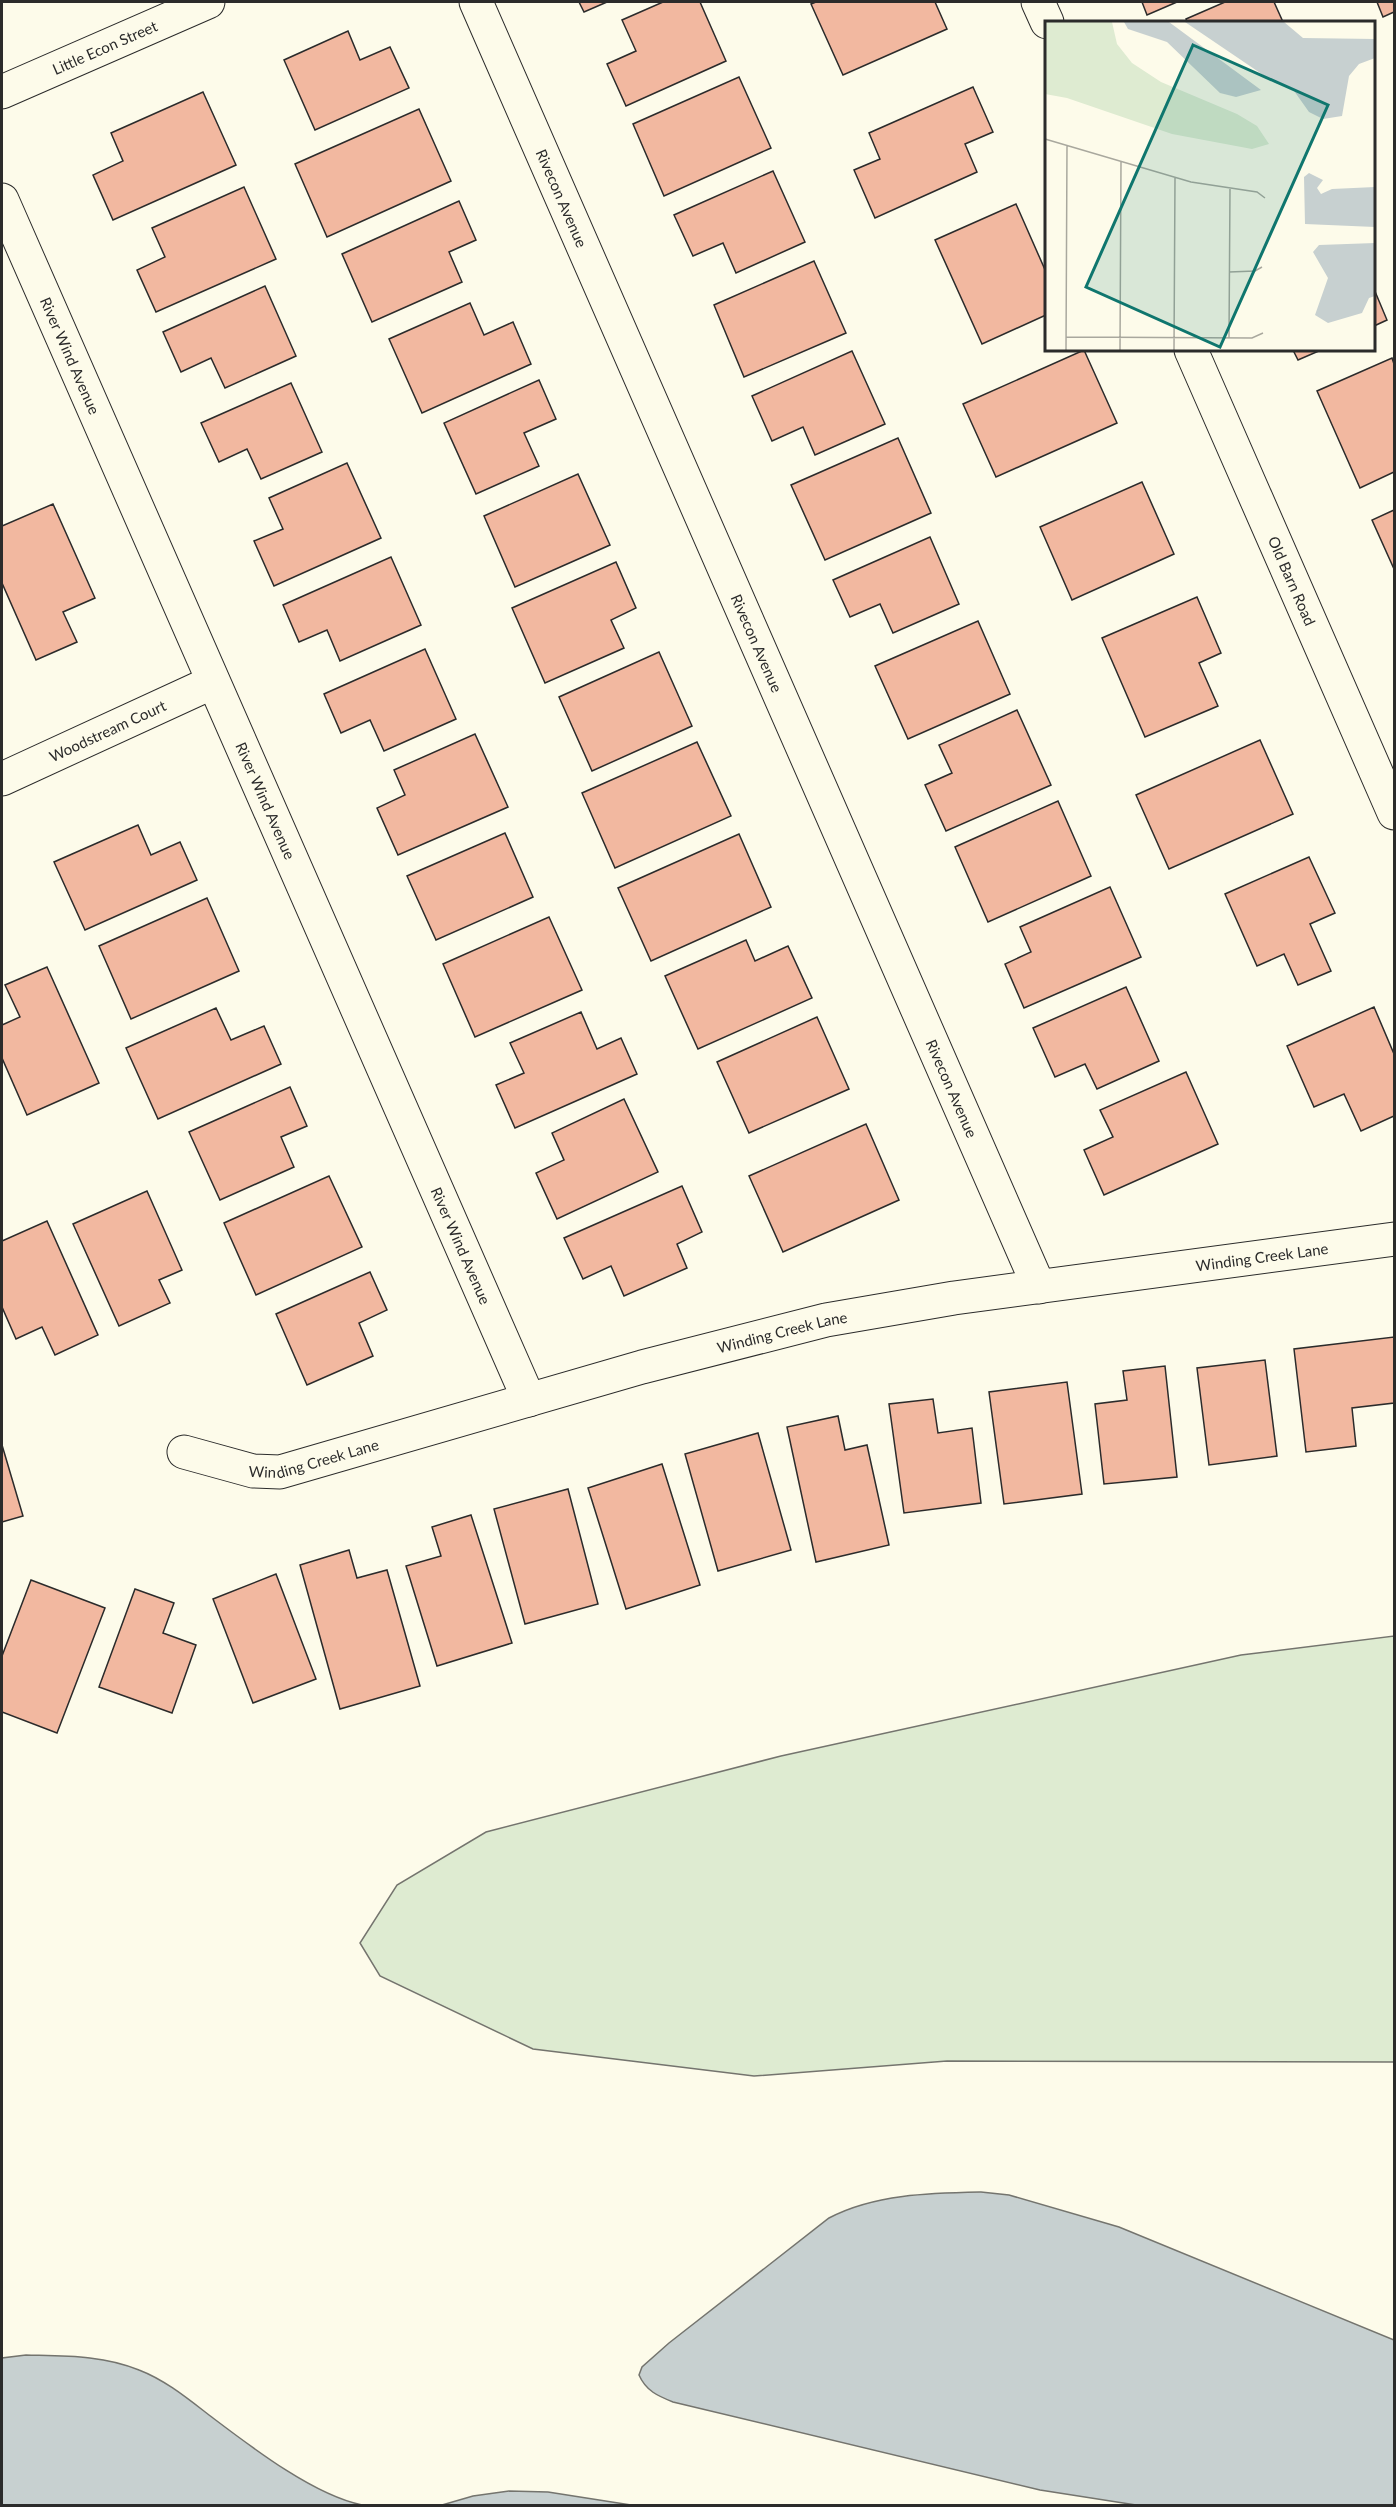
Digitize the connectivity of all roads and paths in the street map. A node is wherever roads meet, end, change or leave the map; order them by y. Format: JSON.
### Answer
{"nodes":[{"id":1,"x":208,"y":2,"type":"edge"},
{"id":2,"x":476,"y":2,"type":"edge"},
{"id":3,"x":1038,"y":2,"type":"edge"},
{"id":4,"x":1047,"y":21,"type":"edge"},
{"id":5,"x":2,"y":92,"type":"edge"},
{"id":6,"x":2,"y":200,"type":"edge"},
{"id":7,"x":1191,"y":351,"type":"edge"},
{"id":8,"x":213,"y":682,"type":"junction"},
{"id":9,"x":2,"y":778,"type":"edge"},
{"id":10,"x":1395,"y":813,"type":"edge"},
{"id":11,"x":1395,"y":1239,"type":"edge"},
{"id":12,"x":1039,"y":1287,"type":"junction"},
{"id":13,"x":529,"y":1400,"type":"junction"},
{"id":14,"x":184,"y":1452,"type":"dead end"}],
"edges":[{"from":1,"to":5,"type":"street","name":"Little Econ Street"},
{"from":2,"to":12,"type":"street","name":"Rivecon Avenue"},
{"from":3,"to":4,"type":"street"},
{"from":6,"to":8,"type":"street","name":"River Wind Avenue"},
{"from":7,"to":10,"type":"street","name":"Old Barn Road"},
{"from":8,"to":9,"type":"street","name":"Woodstream Court"},
{"from":8,"to":13,"type":"street","name":"River Wind Avenue"},
{"from":11,"to":12,"type":"street","name":"Winding Creek Lane"},
{"from":12,"to":13,"type":"street","name":"Winding Creek Lane"},
{"from":13,"to":14,"type":"street","name":"Winding Creek Lane"}]}
